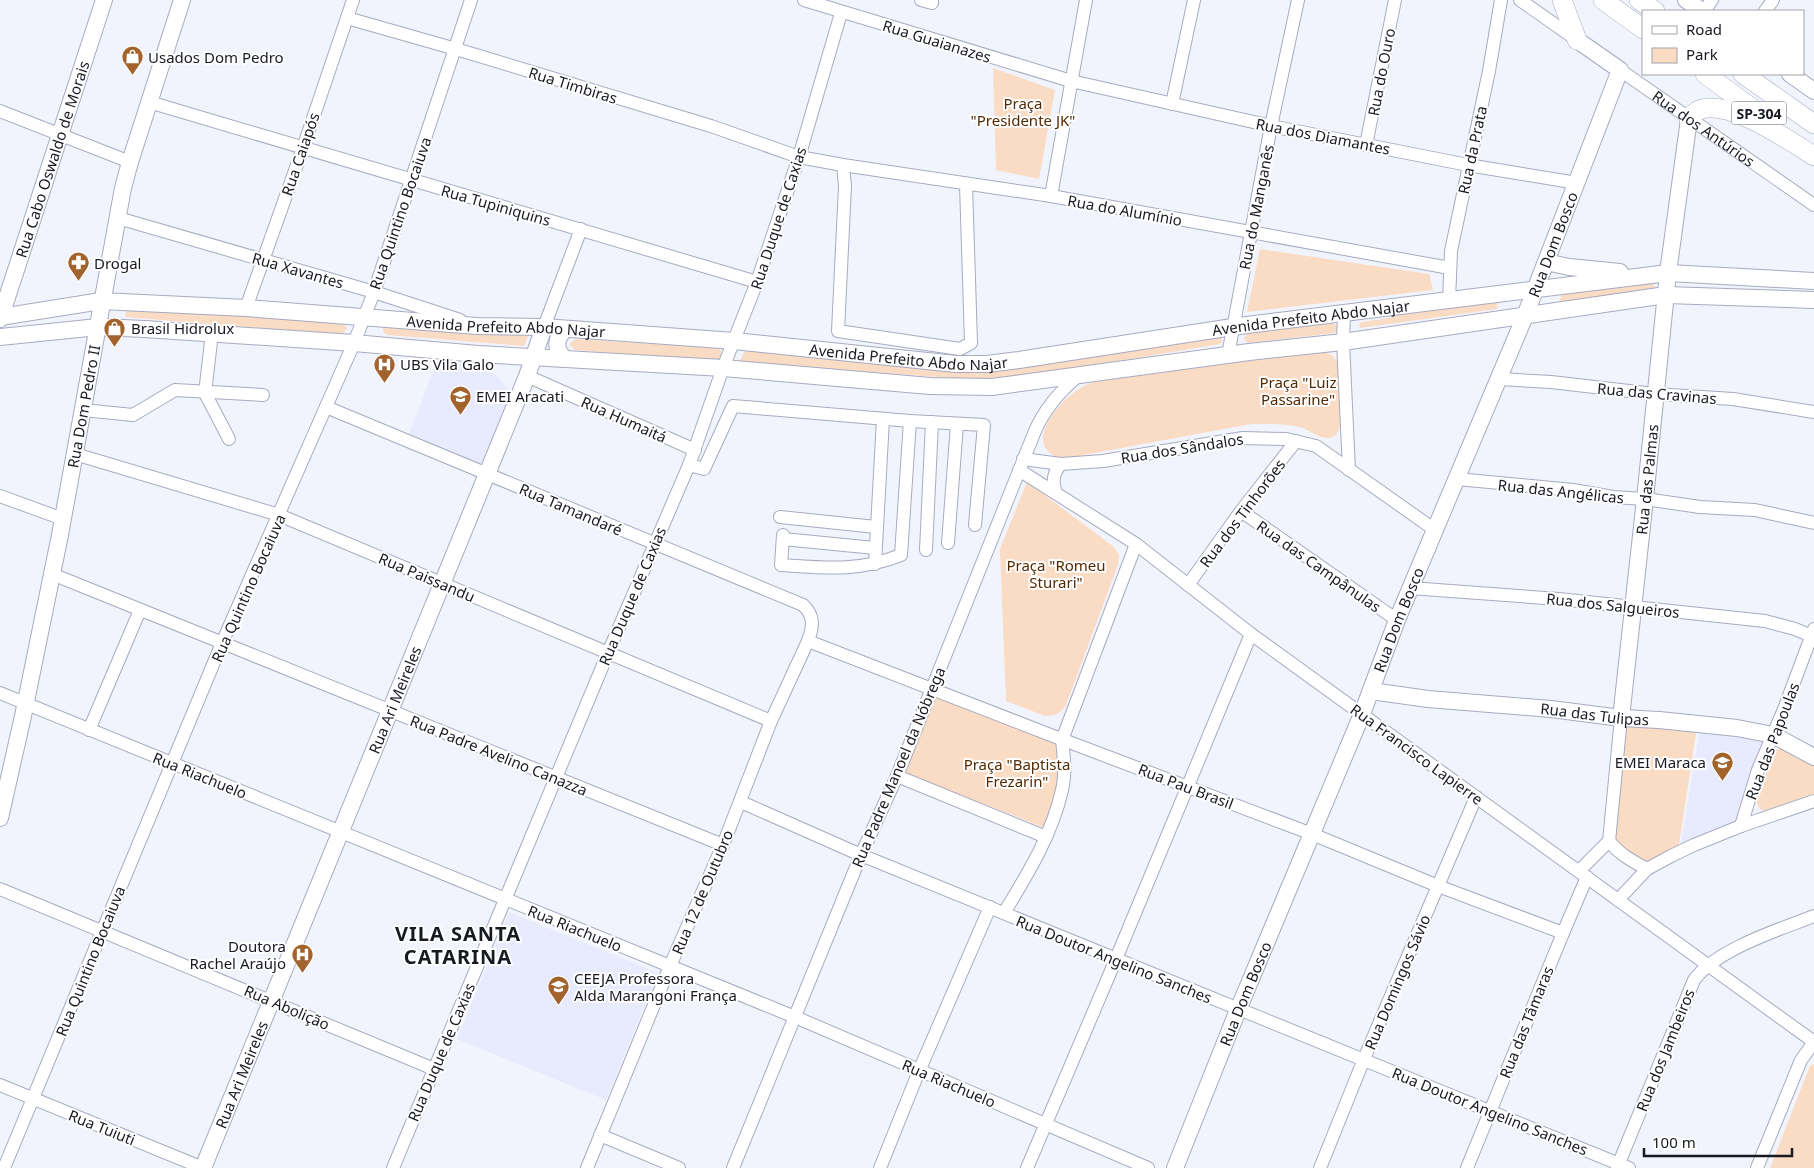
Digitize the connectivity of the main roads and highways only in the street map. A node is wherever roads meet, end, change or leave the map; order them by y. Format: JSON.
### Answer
{"nodes":[{"id":1,"x":104,"y":0,"type":"edge"},
{"id":2,"x":182,"y":0,"type":"edge"},
{"id":3,"x":1562,"y":0,"type":"edge"},
{"id":4,"x":1603,"y":0,"type":"edge"},
{"id":5,"x":1640,"y":0,"type":"edge"},
{"id":6,"x":1686,"y":0,"type":"edge"},
{"id":7,"x":1654,"y":10,"type":"edge"},
{"id":8,"x":1701,"y":10,"type":"edge"},
{"id":9,"x":1642,"y":28,"type":"edge"},
{"id":10,"x":1577,"y":40,"type":"joint"},
{"id":11,"x":1620,"y":70,"type":"joint"},
{"id":12,"x":1706,"y":75,"type":"edge"},
{"id":13,"x":1744,"y":75,"type":"edge"},
{"id":14,"x":1791,"y":75,"type":"edge"},
{"id":15,"x":1814,"y":91,"type":"edge"},
{"id":16,"x":1688,"y":119,"type":"joint"},
{"id":17,"x":1814,"y":124,"type":"edge"},
{"id":18,"x":1814,"y":154,"type":"edge"},
{"id":19,"x":1546,"y":262,"type":"junction"},
{"id":20,"x":1663,"y":274,"type":"junction"},
{"id":21,"x":1814,"y":281,"type":"edge"},
{"id":22,"x":1534,"y":290,"type":"junction"},
{"id":23,"x":1666,"y":296,"type":"junction"},
{"id":24,"x":3,"y":299,"type":"edge"},
{"id":25,"x":1814,"y":300,"type":"edge"},
{"id":26,"x":101,"y":301,"type":"junction"},
{"id":27,"x":1525,"y":316,"type":"junction"},
{"id":28,"x":0,"y":318,"type":"edge"},
{"id":29,"x":1488,"y":321,"type":"junction"},
{"id":30,"x":98,"y":327,"type":"junction"},
{"id":31,"x":544,"y":328,"type":"junction"},
{"id":32,"x":566,"y":329,"type":"junction"},
{"id":33,"x":0,"y":337,"type":"edge"},
{"id":34,"x":1511,"y":348,"type":"junction"},
{"id":35,"x":478,"y":354,"type":"junction"},
{"id":36,"x":534,"y":357,"type":"junction"},
{"id":37,"x":564,"y":359,"type":"junction"},
{"id":38,"x":527,"y":376,"type":"junction"},
{"id":39,"x":1371,"y":691,"type":"junction"},
{"id":40,"x":1621,"y":718,"type":"junction"},
{"id":41,"x":1814,"y":756,"type":"edge"},
{"id":42,"x":0,"y":818,"type":"edge"},
{"id":43,"x":203,"y":1168,"type":"edge"},
{"id":44,"x":1175,"y":1168,"type":"edge"}],
"edges":[{"from":1,"to":24,"type":"main road","name":"Rua Cabo Oswaldo de Morais"},
{"from":2,"to":26,"type":"main road","name":"Rua Dom Pedro II"},
{"from":3,"to":10,"type":"highway"},
{"from":4,"to":9,"type":"highway"},
{"from":5,"to":7,"type":"highway"},
{"from":6,"to":8,"type":"main road"},
{"from":10,"to":11,"type":"main road","name":"Rua dos Antúrios"},
{"from":11,"to":19,"type":"main road","name":"Rua Dom Bosco"},
{"from":12,"to":18,"type":"highway","number":"SP-304"},
{"from":13,"to":17,"type":"highway","number":"SP-304"},
{"from":14,"to":15,"type":"main road"},
{"from":16,"to":18,"type":"highway"},
{"from":16,"to":20,"type":"main road","name":"Rua das Palmas"},
{"from":19,"to":20,"type":"main road"},
{"from":19,"to":22,"type":"main road","name":"Rua Dom Bosco"},
{"from":20,"to":21,"type":"main road","name":"Avenida Prefeito Abdo Najar"},
{"from":20,"to":22,"type":"main road","name":"Avenida Prefeito Abdo Najar"},
{"from":20,"to":23,"type":"main road","name":"Rua das Palmas"},
{"from":22,"to":27,"type":"main road","name":"Rua Dom Bosco"},
{"from":22,"to":32,"type":"main road","name":"Avenida Prefeito Abdo Najar"},
{"from":23,"to":25,"type":"main road","name":"Avenida Prefeito Abdo Najar"},
{"from":23,"to":27,"type":"main road","name":"Avenida Prefeito Abdo Najar"},
{"from":23,"to":40,"type":"main road","name":"Rua das Palmas"},
{"from":24,"to":28,"type":"main road","name":"Rua Cabo Oswaldo de Morais"},
{"from":26,"to":28,"type":"main road","name":"Avenida Prefeito Abdo Najar"},
{"from":26,"to":30,"type":"main road","name":"Rua Dom Pedro II"},
{"from":26,"to":31,"type":"main road","name":"Avenida Prefeito Abdo Najar"},
{"from":27,"to":29,"type":"main road","name":"Avenida Prefeito Abdo Najar"},
{"from":27,"to":34,"type":"main road","name":"Rua Dom Bosco"},
{"from":29,"to":34,"type":"main road"},
{"from":29,"to":37,"type":"main road","name":"Avenida Prefeito Abdo Najar"},
{"from":30,"to":33,"type":"main road","name":"Avenida Prefeito Abdo Najar"},
{"from":30,"to":35,"type":"main road","name":"Avenida Prefeito Abdo Najar"},
{"from":30,"to":42,"type":"main road","name":"Rua Dom Pedro II"},
{"from":31,"to":32,"type":"main road","name":"Avenida Prefeito Abdo Najar"},
{"from":31,"to":36,"type":"main road","name":"Rua Ari Meireles"},
{"from":32,"to":37,"type":"main road"},
{"from":34,"to":39,"type":"main road","name":"Rua Dom Bosco"},
{"from":35,"to":36,"type":"main road","name":"Avenida Prefeito Abdo Najar"},
{"from":35,"to":38,"type":"main road"},
{"from":36,"to":37,"type":"main road","name":"Avenida Prefeito Abdo Najar"},
{"from":36,"to":38,"type":"main road","name":"Rua Ari Meireles"},
{"from":38,"to":43,"type":"main road","name":"Rua Ari Meireles"},
{"from":39,"to":40,"type":"main road","name":"Rua das Tulipas"},
{"from":39,"to":44,"type":"main road","name":"Rua Dom Bosco"},
{"from":40,"to":41,"type":"main road","name":"Rua das Tulipas"}]}
